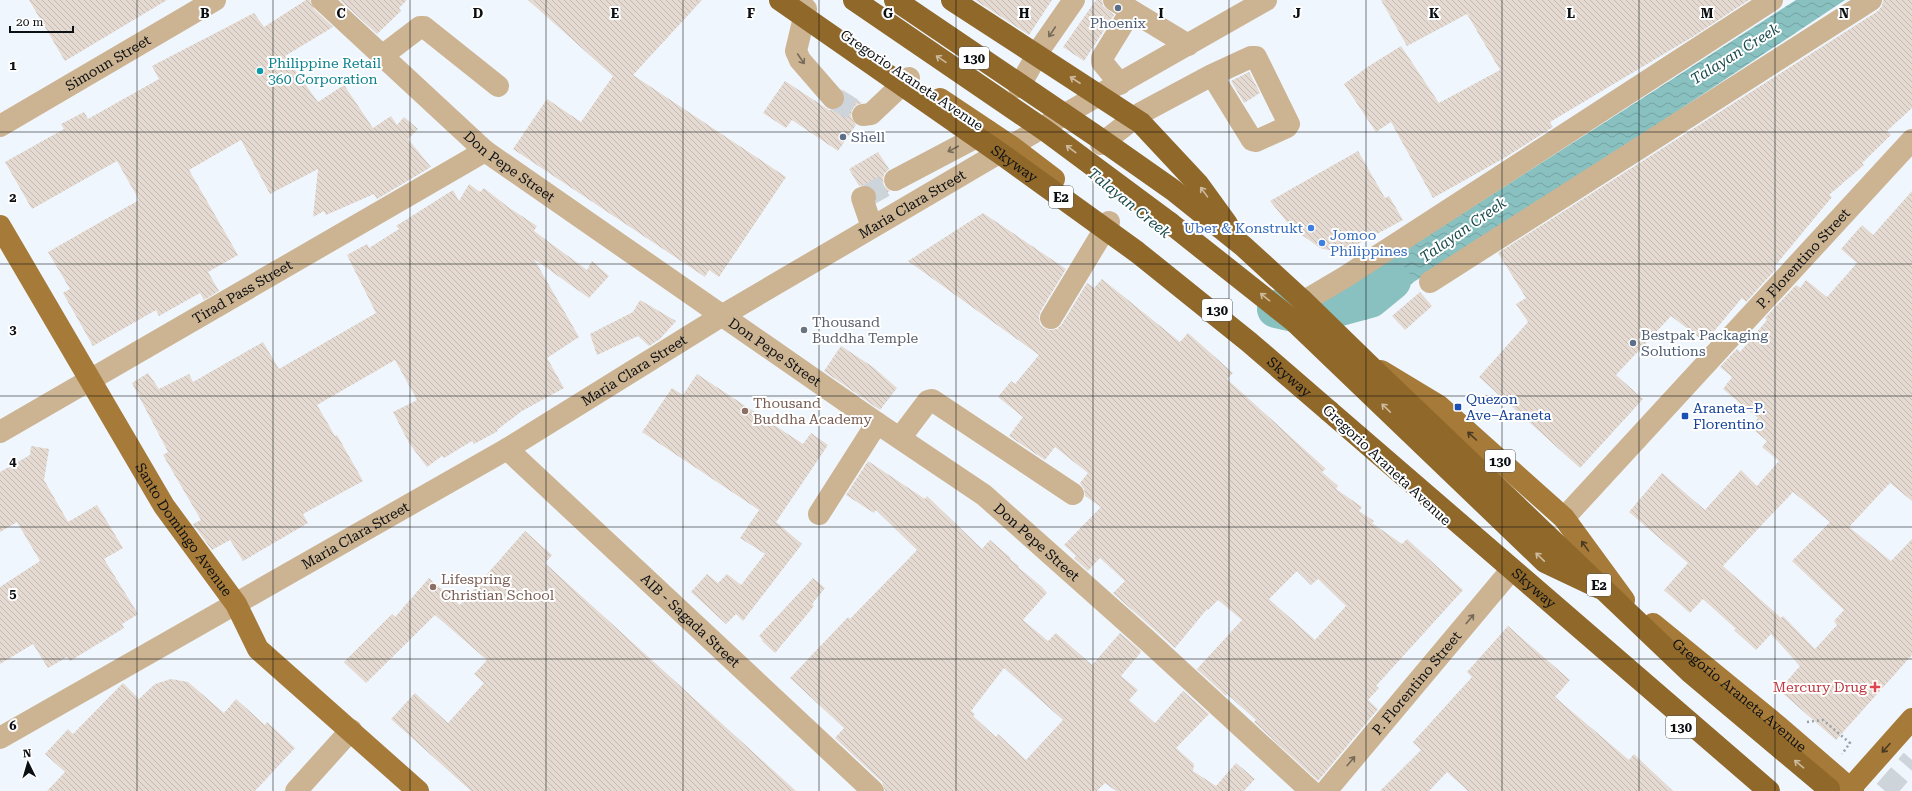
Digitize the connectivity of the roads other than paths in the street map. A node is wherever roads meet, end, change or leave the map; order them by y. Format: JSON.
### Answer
{"nodes":[{"id":1,"x":215,"y":0,"type":"edge"},
{"id":2,"x":322,"y":0,"type":"edge"},
{"id":3,"x":780,"y":0,"type":"edge"},
{"id":4,"x":854,"y":0,"type":"edge"},
{"id":5,"x":886,"y":0,"type":"edge"},
{"id":6,"x":896,"y":0,"type":"edge"},
{"id":7,"x":952,"y":0,"type":"edge"},
{"id":8,"x":1074,"y":0,"type":"edge"},
{"id":9,"x":1266,"y":0,"type":"edge"},
{"id":10,"x":1772,"y":0,"type":"edge"},
{"id":11,"x":1871,"y":0,"type":"edge"},
{"id":12,"x":799,"y":5,"type":"edge"},
{"id":13,"x":1122,"y":5,"type":"edge"},
{"id":14,"x":1188,"y":45,"type":"junction"},
{"id":15,"x":382,"y":56,"type":"junction"},
{"id":16,"x":1212,"y":75,"type":"dead end"},
{"id":17,"x":909,"y":78,"type":"junction"},
{"id":18,"x":1120,"y":84,"type":"junction"},
{"id":19,"x":498,"y":86,"type":"dead end"},
{"id":20,"x":1019,"y":87,"type":"junction"},
{"id":21,"x":833,"y":98,"type":"tunnel mouth"},
{"id":22,"x":863,"y":115,"type":"dead end"},
{"id":23,"x":1062,"y":116,"type":"junction"},
{"id":24,"x":0,"y":126,"type":"edge"},
{"id":25,"x":988,"y":131,"type":"junction"},
{"id":26,"x":1912,"y":140,"type":"edge"},
{"id":27,"x":1101,"y":144,"type":"junction"},
{"id":28,"x":1012,"y":147,"type":"junction"},
{"id":29,"x":485,"y":151,"type":"junction"},
{"id":30,"x":951,"y":182,"type":"junction"},
{"id":31,"x":865,"y":197,"type":"dead end"},
{"id":32,"x":1109,"y":222,"type":"junction"},
{"id":33,"x":0,"y":226,"type":"edge"},
{"id":34,"x":872,"y":227,"type":"junction"},
{"id":35,"x":1243,"y":246,"type":"junction"},
{"id":36,"x":1430,"y":282,"type":"dead end"},
{"id":37,"x":1300,"y":311,"type":"junction"},
{"id":38,"x":723,"y":315,"type":"junction"},
{"id":39,"x":1052,"y":318,"type":"dead end"},
{"id":40,"x":1347,"y":348,"type":"junction"},
{"id":41,"x":90,"y":380,"type":"junction"},
{"id":42,"x":877,"y":423,"type":"junction"},
{"id":43,"x":0,"y":432,"type":"edge"},
{"id":44,"x":900,"y":438,"type":"junction"},
{"id":45,"x":507,"y":450,"type":"junction"},
{"id":46,"x":1073,"y":494,"type":"dead end"},
{"id":47,"x":819,"y":514,"type":"dead end"},
{"id":48,"x":1564,"y":518,"type":"junction"},
{"id":49,"x":1507,"y":575,"type":"junction"},
{"id":50,"x":1624,"y":600,"type":"junction"},
{"id":51,"x":236,"y":604,"type":"junction"},
{"id":52,"x":1912,"y":719,"type":"edge"},
{"id":53,"x":351,"y":730,"type":"junction"},
{"id":54,"x":0,"y":738,"type":"edge"},
{"id":55,"x":1846,"y":790,"type":"edge"},
{"id":56,"x":296,"y":791,"type":"edge"},
{"id":57,"x":418,"y":791,"type":"edge"},
{"id":58,"x":873,"y":791,"type":"edge"},
{"id":59,"x":1311,"y":791,"type":"edge"},
{"id":60,"x":1326,"y":791,"type":"edge"},
{"id":61,"x":1755,"y":791,"type":"edge"},
{"id":62,"x":1769,"y":791,"type":"edge"}],
"edges":[{"from":1,"to":24,"type":"street","name":"Simoun Street"},
{"from":2,"to":15,"type":"street","name":"Don Pepe Street"},
{"from":3,"to":62,"type":"highway","name":"Skyway","number":"E2","bridge":true},
{"from":37,"to":4,"type":"highway","one_way":true,"bridge":true},
{"from":5,"to":20,"type":"main road","name":"Gregorio Araneta Avenue","number":"130"},
{"from":6,"to":35,"type":"highway","number":"E2","bridge":true},
{"from":35,"to":7,"type":"highway","one_way":true,"bridge":true},
{"from":8,"to":20,"type":"street","one_way":true},
{"from":9,"to":14,"type":"street","name":"Maria Clara Street"},
{"from":10,"to":37,"type":"street"},
{"from":11,"to":36,"type":"street"},
{"from":12,"to":17,"type":"main road","name":"Gregorio Araneta Avenue","number":"130"},
{"from":12,"to":21,"type":"street","one_way":true},
{"from":13,"to":14,"type":"street"},
{"from":13,"to":18,"type":"street"},
{"from":14,"to":18,"type":"street","name":"Maria Clara Street"},
{"from":15,"to":19,"type":"street"},
{"from":15,"to":29,"type":"street","name":"Don Pepe Street"},
{"from":16,"to":27,"type":"street"},
{"from":17,"to":22,"type":"street"},
{"from":17,"to":25,"type":"main road","name":"Gregorio Araneta Avenue","number":"130"},
{"from":18,"to":23,"type":"street","name":"Maria Clara Street"},
{"from":20,"to":23,"type":"main road","name":"Gregorio Araneta Avenue","number":"130"},
{"from":23,"to":27,"type":"main road","name":"Gregorio Araneta Avenue","number":"130"},
{"from":23,"to":28,"type":"street","name":"Maria Clara Street"},
{"from":25,"to":28,"type":"main road","name":"Gregorio Araneta Avenue","number":"130"},
{"from":25,"to":30,"type":"street","one_way":true},
{"from":26,"to":48,"type":"street","name":"P. Florentino Street"},
{"from":27,"to":37,"type":"main road","name":"Gregorio Araneta Avenue","number":"130"},
{"from":28,"to":30,"type":"street","name":"Maria Clara Street"},
{"from":28,"to":32,"type":"main road","name":"Gregorio Araneta Avenue","number":"130"},
{"from":29,"to":38,"type":"street","name":"Don Pepe Street"},
{"from":29,"to":41,"type":"street","name":"Tirad Pass Street"},
{"from":30,"to":34,"type":"street","name":"Maria Clara Street"},
{"from":31,"to":34,"type":"street"},
{"from":32,"to":39,"type":"street"},
{"from":32,"to":49,"type":"main road","name":"Gregorio Araneta Avenue","number":"130"},
{"from":33,"to":41,"type":"main road","name":"Santo Domingo Avenue"},
{"from":34,"to":38,"type":"street","name":"Maria Clara Street"},
{"from":55,"to":35,"type":"highway","number":"E2","one_way":true,"bridge":true},
{"from":37,"to":40,"type":"main road","name":"Gregorio Araneta Avenue","number":"130"},
{"from":50,"to":37,"type":"highway","one_way":true},
{"from":38,"to":42,"type":"street","name":"Don Pepe Street"},
{"from":38,"to":45,"type":"street","name":"Maria Clara Street"},
{"from":48,"to":40,"type":"main road","name":"Gregorio Araneta Avenue","number":"130","one_way":true},
{"from":40,"to":50,"type":"main road","name":"Gregorio Araneta Avenue","number":"130"},
{"from":41,"to":43,"type":"street","name":"Tirad Pass Street"},
{"from":41,"to":51,"type":"main road","name":"Santo Domingo Avenue"},
{"from":42,"to":44,"type":"street","name":"Don Pepe Street"},
{"from":42,"to":47,"type":"street"},
{"from":44,"to":46,"type":"street"},
{"from":44,"to":59,"type":"street","name":"Don Pepe Street"},
{"from":45,"to":51,"type":"street","name":"Maria Clara Street"},
{"from":45,"to":58,"type":"street","name":"AIB - Sagada Street"},
{"from":50,"to":48,"type":"main road","name":"Gregorio Araneta Avenue","number":"130","one_way":true},
{"from":60,"to":49,"type":"street","name":"P. Florentino Street","one_way":true},
{"from":49,"to":61,"type":"main road","name":"Gregorio Araneta Avenue","number":"130"},
{"from":50,"to":55,"type":"main road","name":"Gregorio Araneta Avenue","number":"130"},
{"from":51,"to":53,"type":"main road","name":"Santo Domingo Avenue"},
{"from":51,"to":54,"type":"street","name":"Maria Clara Street"},
{"from":52,"to":55,"type":"main road","one_way":true},
{"from":53,"to":56,"type":"street"},
{"from":53,"to":57,"type":"main road","name":"Santo Domingo Avenue"}]}
